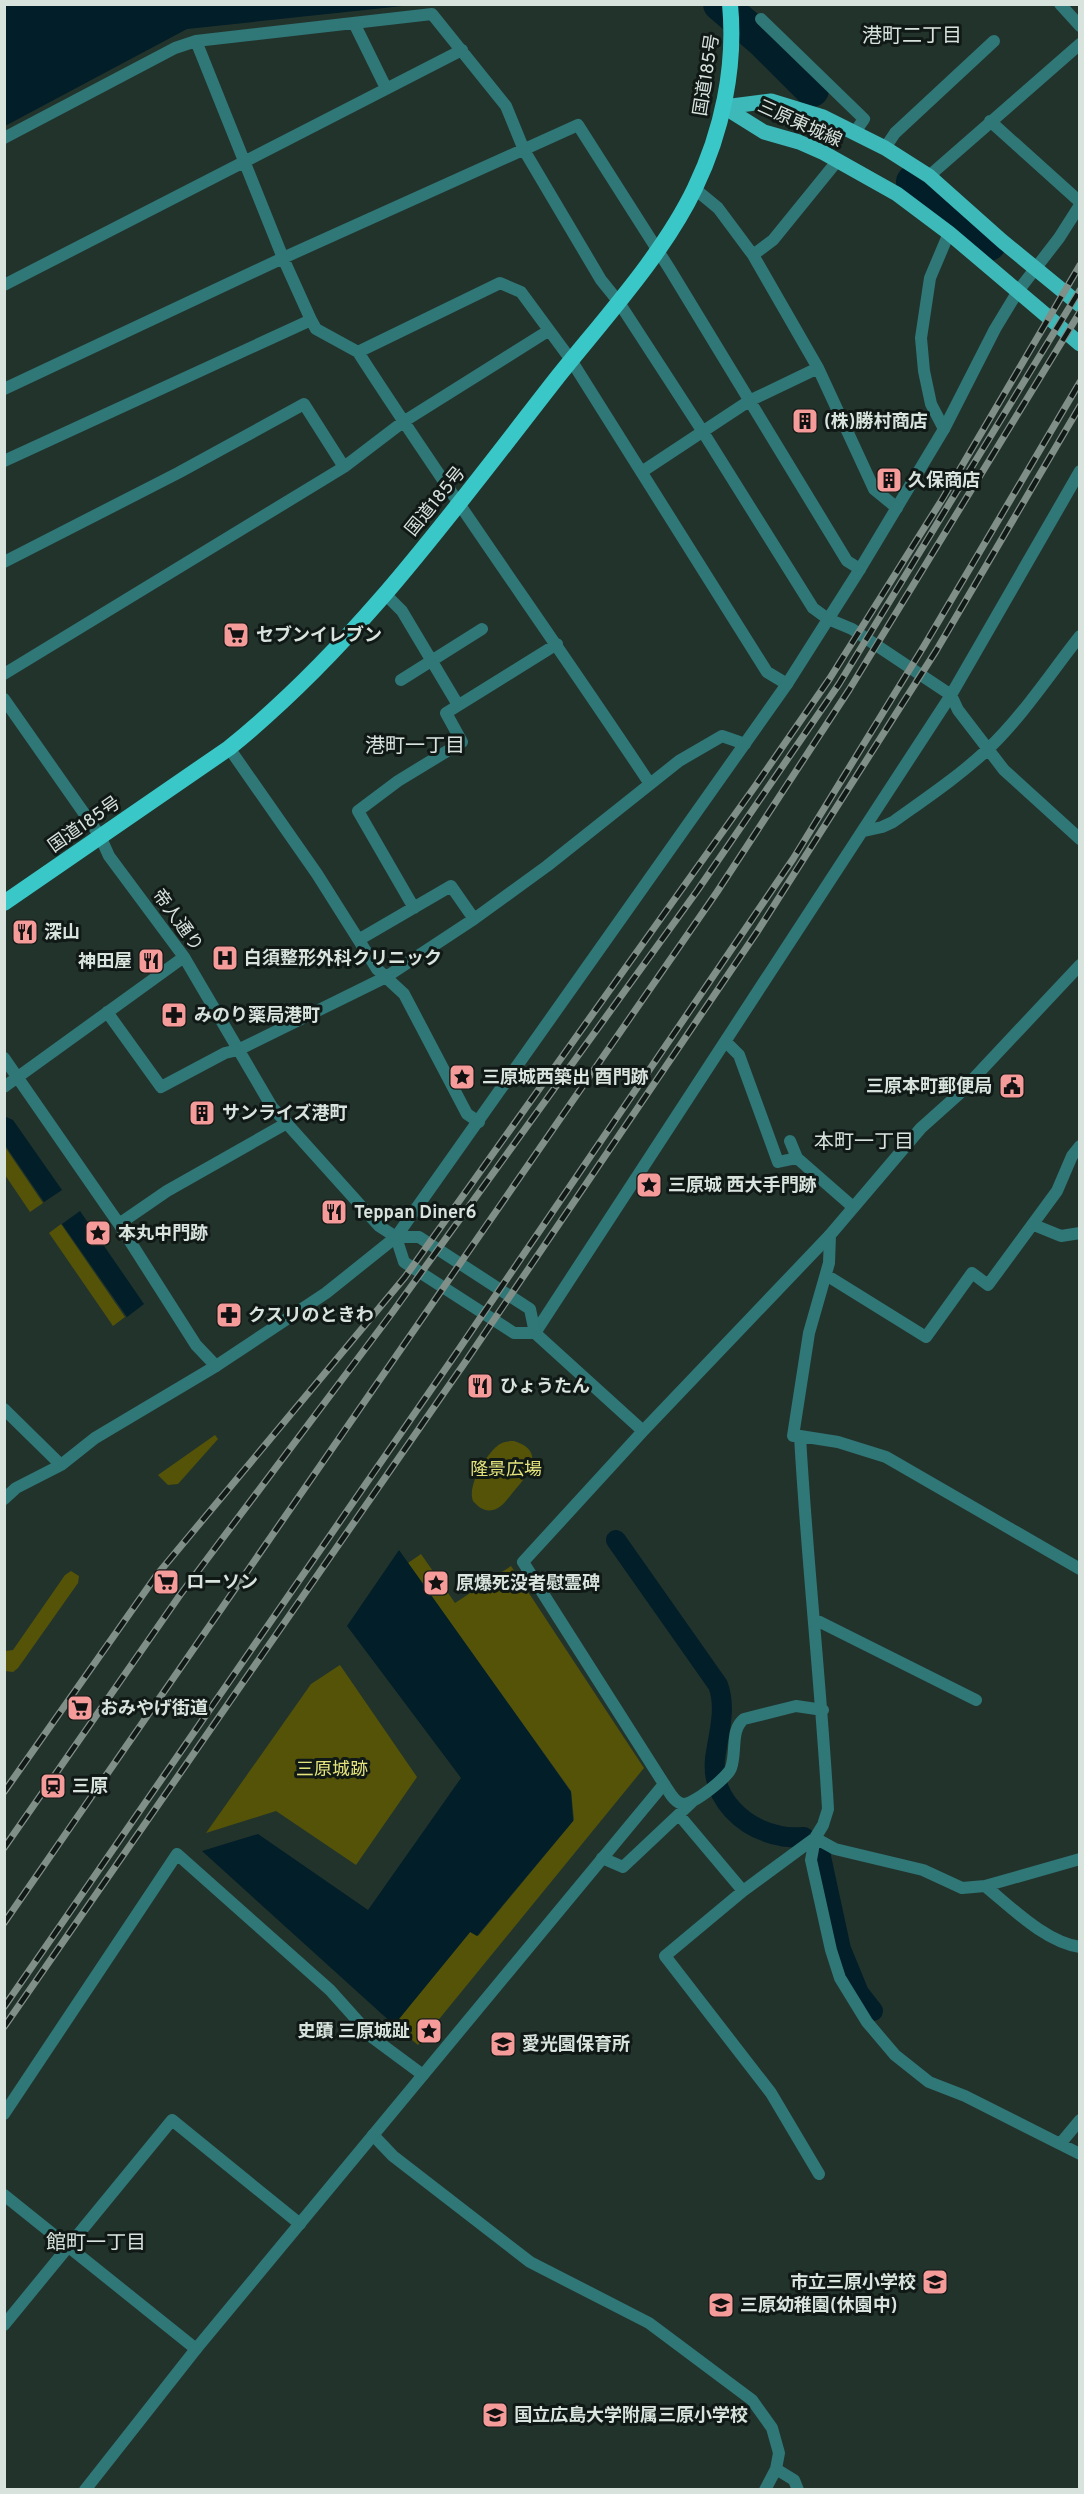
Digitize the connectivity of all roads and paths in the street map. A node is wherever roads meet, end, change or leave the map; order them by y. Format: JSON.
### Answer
{"nodes":[{"id":1,"x":730,"y":4,"type":"edge"},
{"id":2,"x":1060,"y":4,"type":"edge"},
{"id":3,"x":762,"y":19,"type":"dead end"},
{"id":4,"x":354,"y":23,"type":"junction"},
{"id":5,"x":1080,"y":26,"type":"edge"},
{"id":6,"x":196,"y":41,"type":"junction"},
{"id":7,"x":994,"y":41,"type":"dead end"},
{"id":8,"x":1080,"y":44,"type":"edge"},
{"id":9,"x":462,"y":50,"type":"junction"},
{"id":10,"x":386,"y":88,"type":"junction"},
{"id":11,"x":724,"y":107,"type":"junction"},
{"id":12,"x":990,"y":122,"type":"junction"},
{"id":13,"x":855,"y":132,"type":"junction"},
{"id":14,"x":4,"y":138,"type":"edge"},
{"id":15,"x":885,"y":148,"type":"junction"},
{"id":16,"x":524,"y":150,"type":"junction"},
{"id":17,"x":838,"y":160,"type":"junction"},
{"id":18,"x":244,"y":161,"type":"junction"},
{"id":19,"x":929,"y":176,"type":"junction"},
{"id":20,"x":695,"y":189,"type":"junction"},
{"id":21,"x":1080,"y":204,"type":"edge"},
{"id":22,"x":949,"y":233,"type":"junction"},
{"id":23,"x":657,"y":251,"type":"junction"},
{"id":24,"x":753,"y":255,"type":"junction"},
{"id":25,"x":283,"y":258,"type":"junction"},
{"id":26,"x":1035,"y":269,"type":"junction"},
{"id":27,"x":4,"y":285,"type":"edge"},
{"id":28,"x":1018,"y":291,"type":"junction"},
{"id":29,"x":618,"y":301,"type":"junction"},
{"id":30,"x":1080,"y":305,"type":"edge"},
{"id":31,"x":311,"y":320,"type":"junction"},
{"id":32,"x":548,"y":331,"type":"junction"},
{"id":33,"x":1080,"y":344,"type":"edge"},
{"id":34,"x":358,"y":352,"type":"junction"},
{"id":35,"x":572,"y":360,"type":"junction"},
{"id":36,"x":818,"y":368,"type":"junction"},
{"id":37,"x":4,"y":389,"type":"edge"},
{"id":38,"x":749,"y":401,"type":"junction"},
{"id":39,"x":403,"y":422,"type":"junction"},
{"id":40,"x":944,"y":429,"type":"junction"},
{"id":41,"x":703,"y":432,"type":"junction"},
{"id":42,"x":4,"y":461,"type":"edge"},
{"id":43,"x":344,"y":467,"type":"junction"},
{"id":44,"x":643,"y":471,"type":"junction"},
{"id":45,"x":1080,"y":471,"type":"edge"},
{"id":46,"x":458,"y":503,"type":"junction"},
{"id":47,"x":897,"y":508,"type":"junction"},
{"id":48,"x":4,"y":562,"type":"edge"},
{"id":49,"x":860,"y":569,"type":"junction"},
{"id":50,"x":385,"y":594,"type":"junction"},
{"id":51,"x":828,"y":619,"type":"junction"},
{"id":52,"x":482,"y":629,"type":"dead end"},
{"id":53,"x":1080,"y":636,"type":"edge"},
{"id":54,"x":557,"y":644,"type":"junction"},
{"id":55,"x":432,"y":662,"type":"junction"},
{"id":56,"x":4,"y":674,"type":"edge"},
{"id":57,"x":401,"y":680,"type":"dead end"},
{"id":58,"x":787,"y":684,"type":"junction"},
{"id":59,"x":951,"y":695,"type":"junction"},
{"id":60,"x":4,"y":699,"type":"edge"},
{"id":61,"x":458,"y":705,"type":"junction"},
{"id":62,"x":745,"y":744,"type":"junction"},
{"id":63,"x":229,"y":748,"type":"junction"},
{"id":64,"x":988,"y":749,"type":"junction"},
{"id":65,"x":650,"y":784,"type":"junction"},
{"id":66,"x":864,"y":831,"type":"junction"},
{"id":67,"x":100,"y":836,"type":"junction"},
{"id":68,"x":1080,"y":839,"type":"edge"},
{"id":69,"x":4,"y":903,"type":"edge"},
{"id":70,"x":414,"y":908,"type":"junction"},
{"id":71,"x":474,"y":919,"type":"junction"},
{"id":72,"x":360,"y":939,"type":"junction"},
{"id":73,"x":184,"y":957,"type":"junction"},
{"id":74,"x":1080,"y":965,"type":"edge"},
{"id":75,"x":386,"y":977,"type":"junction"},
{"id":76,"x":107,"y":1012,"type":"junction"},
{"id":77,"x":726,"y":1042,"type":"junction"},
{"id":78,"x":238,"y":1050,"type":"junction"},
{"id":79,"x":4,"y":1058,"type":"edge"},
{"id":80,"x":17,"y":1076,"type":"junction"},
{"id":81,"x":4,"y":1087,"type":"edge"},
{"id":82,"x":479,"y":1122,"type":"junction"},
{"id":83,"x":287,"y":1123,"type":"junction"},
{"id":84,"x":790,"y":1141,"type":"dead end"},
{"id":85,"x":1080,"y":1146,"type":"edge"},
{"id":86,"x":797,"y":1158,"type":"junction"},
{"id":87,"x":853,"y":1207,"type":"junction"},
{"id":88,"x":119,"y":1224,"type":"junction"},
{"id":89,"x":1034,"y":1225,"type":"junction"},
{"id":90,"x":1080,"y":1233,"type":"edge"},
{"id":91,"x":830,"y":1235,"type":"junction"},
{"id":92,"x":396,"y":1237,"type":"junction"},
{"id":93,"x":825,"y":1275,"type":"junction"},
{"id":94,"x":535,"y":1333,"type":"junction"},
{"id":95,"x":216,"y":1366,"type":"junction"},
{"id":96,"x":4,"y":1409,"type":"edge"},
{"id":97,"x":643,"y":1431,"type":"junction"},
{"id":98,"x":800,"y":1436,"type":"junction"},
{"id":99,"x":61,"y":1465,"type":"junction"},
{"id":100,"x":4,"y":1499,"type":"edge"},
{"id":101,"x":1080,"y":1569,"type":"edge"},
{"id":102,"x":814,"y":1619,"type":"junction"},
{"id":103,"x":976,"y":1700,"type":"dead end"},
{"id":104,"x":823,"y":1710,"type":"junction"},
{"id":105,"x":664,"y":1784,"type":"junction"},
{"id":106,"x":692,"y":1802,"type":"junction"},
{"id":107,"x":679,"y":1815,"type":"junction"},
{"id":108,"x":815,"y":1838,"type":"junction"},
{"id":109,"x":602,"y":1858,"type":"junction"},
{"id":110,"x":1080,"y":1859,"type":"edge"},
{"id":111,"x":985,"y":1886,"type":"junction"},
{"id":112,"x":743,"y":1891,"type":"junction"},
{"id":113,"x":1080,"y":1947,"type":"edge"},
{"id":114,"x":423,"y":2075,"type":"junction"},
{"id":115,"x":4,"y":2114,"type":"edge"},
{"id":116,"x":1080,"y":2120,"type":"edge"},
{"id":117,"x":373,"y":2135,"type":"junction"},
{"id":118,"x":1060,"y":2144,"type":"junction"},
{"id":119,"x":1080,"y":2154,"type":"edge"},
{"id":120,"x":819,"y":2174,"type":"dead end"},
{"id":121,"x":4,"y":2195,"type":"edge"},
{"id":122,"x":300,"y":2224,"type":"junction"},
{"id":123,"x":68,"y":2246,"type":"junction"},
{"id":124,"x":4,"y":2325,"type":"edge"},
{"id":125,"x":196,"y":2349,"type":"junction"},
{"id":126,"x":776,"y":2469,"type":"junction"},
{"id":127,"x":84,"y":2490,"type":"edge"},
{"id":128,"x":765,"y":2490,"type":"edge"},
{"id":129,"x":798,"y":2490,"type":"edge"}],
"edges":[{"from":1,"to":11,"type":"highway","name":"国道185号"},
{"from":2,"to":5,"type":"street"},
{"from":3,"to":13,"type":"street"},
{"from":4,"to":6,"type":"street"},
{"from":4,"to":9,"type":"street"},
{"from":4,"to":10,"type":"street"},
{"from":6,"to":14,"type":"street"},
{"from":6,"to":18,"type":"street"},
{"from":7,"to":15,"type":"street"},
{"from":8,"to":12,"type":"street"},
{"from":9,"to":10,"type":"street"},
{"from":9,"to":16,"type":"street"},
{"from":10,"to":18,"type":"street"},
{"from":11,"to":13,"type":"main road","name":"三原東城線"},
{"from":11,"to":17,"type":"main road","name":"三原東城線"},
{"from":11,"to":20,"type":"highway","name":"国道185号"},
{"from":12,"to":19,"type":"street"},
{"from":12,"to":21,"type":"street"},
{"from":13,"to":15,"type":"main road","name":"三原東城線"},
{"from":15,"to":19,"type":"main road","name":"三原東城線"},
{"from":16,"to":23,"type":"street"},
{"from":16,"to":25,"type":"street"},
{"from":16,"to":29,"type":"street"},
{"from":17,"to":22,"type":"main road","name":"三原東城線"},
{"from":17,"to":24,"type":"street"},
{"from":18,"to":25,"type":"street"},
{"from":18,"to":27,"type":"street"},
{"from":19,"to":26,"type":"main road","name":"三原東城線"},
{"from":20,"to":23,"type":"highway","name":"国道185号"},
{"from":20,"to":24,"type":"street"},
{"from":21,"to":26,"type":"street"},
{"from":22,"to":28,"type":"main road","name":"三原東城線"},
{"from":22,"to":40,"type":"street"},
{"from":23,"to":29,"type":"highway","name":"国道185号"},
{"from":23,"to":38,"type":"street"},
{"from":24,"to":36,"type":"street"},
{"from":25,"to":31,"type":"street"},
{"from":25,"to":37,"type":"street"},
{"from":26,"to":28,"type":"street"},
{"from":26,"to":30,"type":"main road","name":"三原東城線"},
{"from":28,"to":33,"type":"main road","name":"三原東城線"},
{"from":28,"to":40,"type":"street"},
{"from":29,"to":35,"type":"highway","name":"国道185号"},
{"from":29,"to":41,"type":"street"},
{"from":31,"to":34,"type":"street"},
{"from":31,"to":42,"type":"street"},
{"from":32,"to":34,"type":"street"},
{"from":32,"to":35,"type":"street"},
{"from":32,"to":39,"type":"street"},
{"from":34,"to":39,"type":"street"},
{"from":35,"to":44,"type":"street"},
{"from":35,"to":46,"type":"highway","name":"国道185号"},
{"from":36,"to":38,"type":"street"},
{"from":36,"to":47,"type":"street"},
{"from":38,"to":41,"type":"street"},
{"from":38,"to":49,"type":"street"},
{"from":39,"to":43,"type":"street"},
{"from":39,"to":46,"type":"street"},
{"from":40,"to":47,"type":"street"},
{"from":41,"to":44,"type":"street"},
{"from":41,"to":51,"type":"street"},
{"from":43,"to":48,"type":"street"},
{"from":43,"to":56,"type":"street"},
{"from":44,"to":58,"type":"street"},
{"from":45,"to":59,"type":"street"},
{"from":46,"to":50,"type":"highway","name":"国道185号"},
{"from":46,"to":54,"type":"street"},
{"from":47,"to":49,"type":"street"},
{"from":49,"to":51,"type":"street"},
{"from":50,"to":55,"type":"street"},
{"from":50,"to":63,"type":"highway","name":"国道185号"},
{"from":51,"to":58,"type":"street"},
{"from":51,"to":59,"type":"street"},
{"from":52,"to":55,"type":"street"},
{"from":53,"to":64,"type":"street"},
{"from":54,"to":61,"type":"street"},
{"from":54,"to":65,"type":"street"},
{"from":55,"to":57,"type":"street"},
{"from":55,"to":61,"type":"street"},
{"from":58,"to":62,"type":"street"},
{"from":59,"to":64,"type":"street"},
{"from":59,"to":66,"type":"street"},
{"from":60,"to":67,"type":"street","name":"帝人通り"},
{"from":61,"to":70,"type":"street"},
{"from":62,"to":65,"type":"street"},
{"from":62,"to":82,"type":"street"},
{"from":63,"to":67,"type":"highway","name":"国道185号"},
{"from":63,"to":72,"type":"street"},
{"from":64,"to":66,"type":"street"},
{"from":64,"to":68,"type":"street"},
{"from":65,"to":71,"type":"street"},
{"from":66,"to":77,"type":"street"},
{"from":67,"to":69,"type":"highway","name":"国道185号"},
{"from":67,"to":73,"type":"street","name":"帝人通り"},
{"from":70,"to":71,"type":"street"},
{"from":70,"to":72,"type":"street"},
{"from":71,"to":75,"type":"street"},
{"from":72,"to":75,"type":"street"},
{"from":73,"to":76,"type":"street"},
{"from":73,"to":78,"type":"street","name":"帝人通り"},
{"from":74,"to":87,"type":"street"},
{"from":75,"to":78,"type":"street"},
{"from":75,"to":82,"type":"street"},
{"from":76,"to":78,"type":"street"},
{"from":76,"to":80,"type":"street"},
{"from":77,"to":86,"type":"street"},
{"from":77,"to":94,"type":"street"},
{"from":78,"to":83,"type":"street","name":"帝人通り"},
{"from":79,"to":80,"type":"street"},
{"from":80,"to":81,"type":"street"},
{"from":80,"to":88,"type":"street"},
{"from":82,"to":92,"type":"street"},
{"from":83,"to":88,"type":"street"},
{"from":83,"to":92,"type":"street","name":"帝人通り"},
{"from":84,"to":86,"type":"street"},
{"from":85,"to":89,"type":"street"},
{"from":86,"to":87,"type":"street"},
{"from":87,"to":91,"type":"street"},
{"from":88,"to":95,"type":"street"},
{"from":89,"to":90,"type":"street"},
{"from":89,"to":93,"type":"street"},
{"from":91,"to":93,"type":"street"},
{"from":91,"to":97,"type":"street"},
{"from":92,"to":94,"type":"street"},
{"from":92,"to":94,"type":"street"},
{"from":92,"to":95,"type":"street"},
{"from":93,"to":98,"type":"street"},
{"from":94,"to":97,"type":"street"},
{"from":95,"to":99,"type":"street"},
{"from":96,"to":99,"type":"street"},
{"from":97,"to":105,"type":"street"},
{"from":98,"to":101,"type":"street"},
{"from":98,"to":102,"type":"street"},
{"from":99,"to":100,"type":"street"},
{"from":102,"to":103,"type":"street"},
{"from":102,"to":104,"type":"street"},
{"from":104,"to":106,"type":"street"},
{"from":104,"to":108,"type":"street"},
{"from":105,"to":106,"type":"street"},
{"from":105,"to":109,"type":"street"},
{"from":106,"to":107,"type":"street"},
{"from":107,"to":109,"type":"street"},
{"from":107,"to":112,"type":"street"},
{"from":108,"to":111,"type":"street"},
{"from":108,"to":112,"type":"street"},
{"from":108,"to":118,"type":"street"},
{"from":109,"to":114,"type":"street"},
{"from":110,"to":111,"type":"street"},
{"from":111,"to":113,"type":"street"},
{"from":112,"to":120,"type":"street"},
{"from":114,"to":115,"type":"street"},
{"from":114,"to":117,"type":"street"},
{"from":116,"to":118,"type":"street"},
{"from":117,"to":122,"type":"street"},
{"from":117,"to":126,"type":"street"},
{"from":118,"to":119,"type":"street"},
{"from":121,"to":123,"type":"street"},
{"from":122,"to":123,"type":"street"},
{"from":122,"to":125,"type":"street"},
{"from":123,"to":124,"type":"street"},
{"from":123,"to":125,"type":"street"},
{"from":125,"to":127,"type":"street"},
{"from":126,"to":128,"type":"street"},
{"from":126,"to":129,"type":"street"}]}
